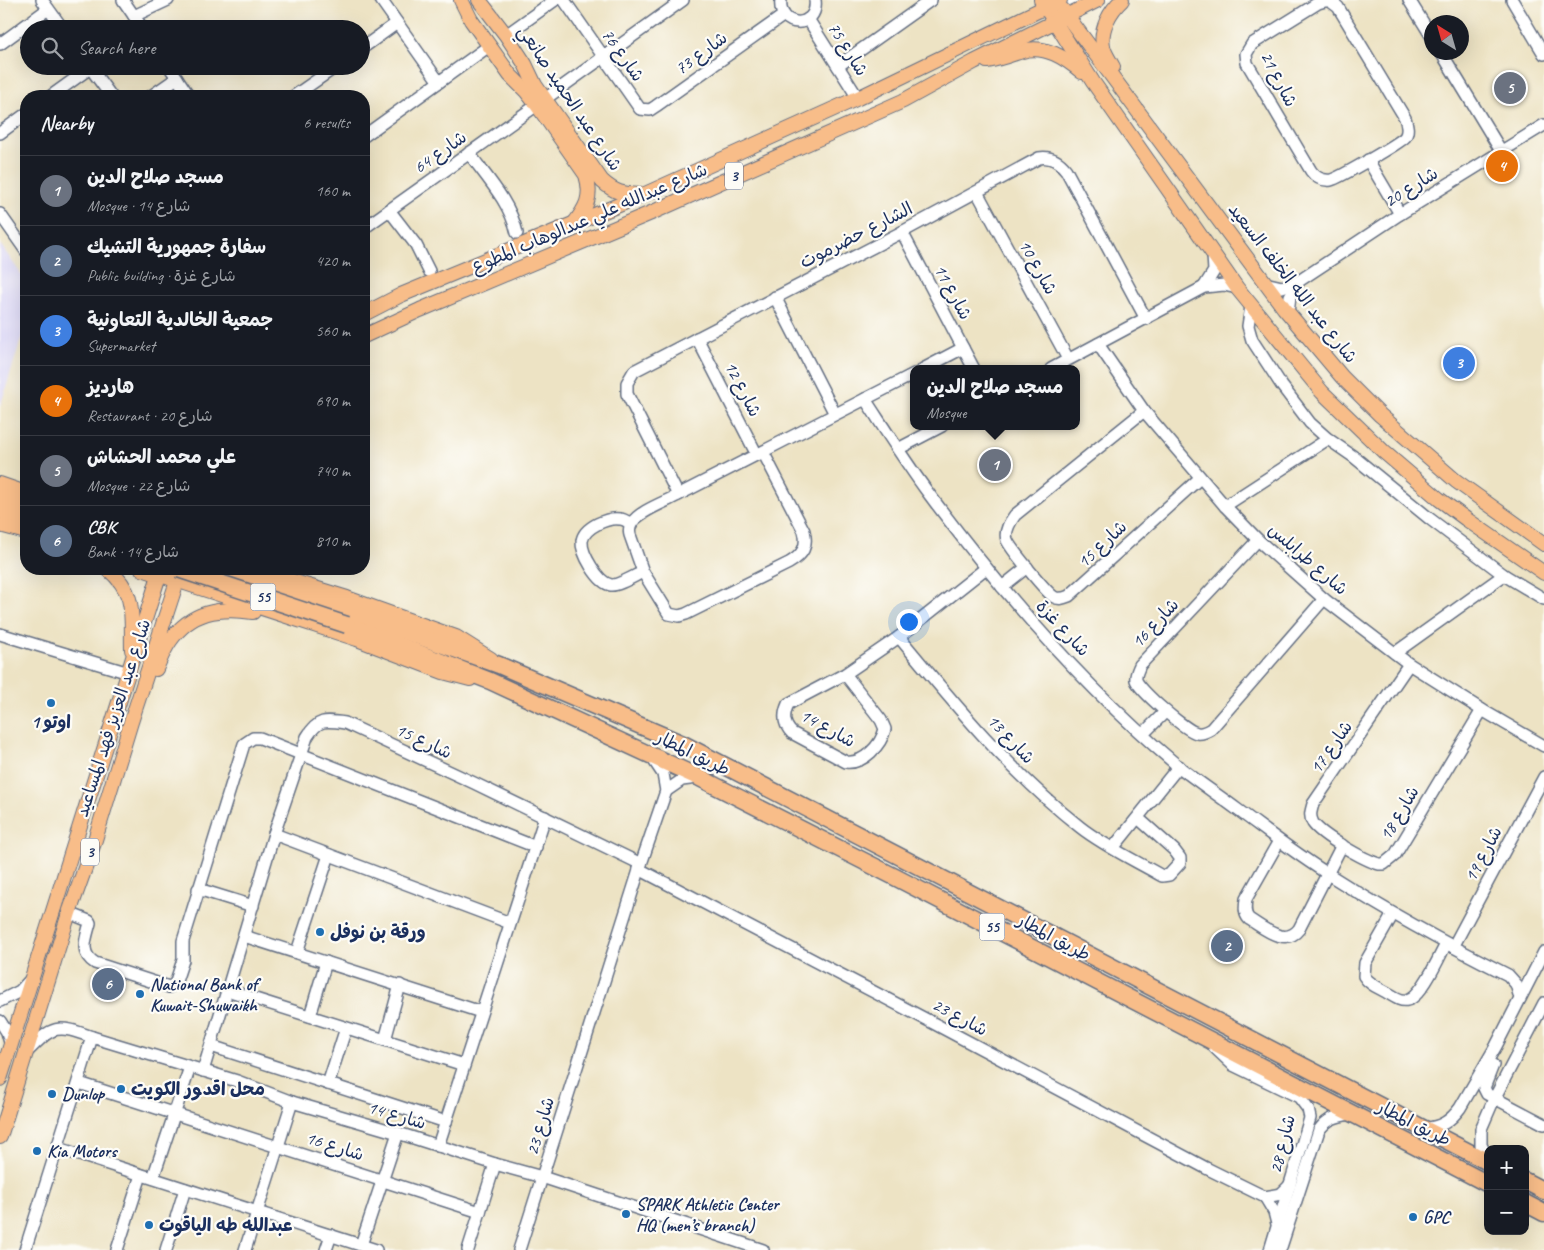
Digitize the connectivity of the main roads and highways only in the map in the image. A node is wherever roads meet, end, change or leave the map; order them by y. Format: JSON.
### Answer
{"nodes":[{"id":1,"x":461,"y":0,"type":"edge"},
{"id":2,"x":1098,"y":0,"type":"edge"},
{"id":3,"x":1122,"y":0,"type":"edge"},
{"id":4,"x":1052,"y":2,"type":"edge"},
{"id":5,"x":482,"y":4,"type":"edge"},
{"id":6,"x":1061,"y":19,"type":"junction"},
{"id":7,"x":471,"y":20,"type":"junction"},
{"id":8,"x":974,"y":62,"type":"junction"},
{"id":9,"x":525,"y":64,"type":"junction"},
{"id":10,"x":510,"y":75,"type":"junction"},
{"id":11,"x":1093,"y":82,"type":"junction"},
{"id":12,"x":1126,"y":95,"type":"junction"},
{"id":13,"x":541,"y":102,"type":"junction"},
{"id":14,"x":596,"y":184,"type":"junction"},
{"id":15,"x":1198,"y":192,"type":"junction"},
{"id":16,"x":644,"y":195,"type":"junction"},
{"id":17,"x":1180,"y":205,"type":"junction"},
{"id":18,"x":573,"y":225,"type":"junction"},
{"id":19,"x":505,"y":253,"type":"junction"},
{"id":20,"x":420,"y":310,"type":"junction"},
{"id":21,"x":370,"y":311,"type":"edge"},
{"id":22,"x":370,"y":333,"type":"edge"},
{"id":23,"x":1456,"y":482,"type":"junction"},
{"id":24,"x":0,"y":484,"type":"edge"},
{"id":25,"x":20,"y":491,"type":"edge"},
{"id":26,"x":0,"y":497,"type":"edge"},
{"id":27,"x":1439,"y":499,"type":"junction"},
{"id":28,"x":1482,"y":501,"type":"junction"},
{"id":29,"x":20,"y":503,"type":"edge"},
{"id":30,"x":0,"y":510,"type":"edge"},
{"id":31,"x":20,"y":517,"type":"edge"},
{"id":32,"x":1466,"y":520,"type":"junction"},
{"id":33,"x":0,"y":525,"type":"edge"},
{"id":34,"x":20,"y":530,"type":"edge"},
{"id":35,"x":1544,"y":544,"type":"edge"},
{"id":36,"x":1544,"y":573,"type":"edge"},
{"id":37,"x":115,"y":575,"type":"edge"},
{"id":38,"x":159,"y":575,"type":"edge"},
{"id":39,"x":178,"y":575,"type":"edge"},
{"id":40,"x":183,"y":575,"type":"edge"},
{"id":41,"x":187,"y":575,"type":"edge"},
{"id":42,"x":213,"y":575,"type":"edge"},
{"id":43,"x":237,"y":575,"type":"edge"},
{"id":44,"x":271,"y":575,"type":"edge"},
{"id":45,"x":278,"y":575,"type":"edge"},
{"id":46,"x":289,"y":581,"type":"junction"},
{"id":47,"x":220,"y":594,"type":"junction"},
{"id":48,"x":291,"y":617,"type":"junction"},
{"id":49,"x":349,"y":618,"type":"junction"},
{"id":50,"x":499,"y":665,"type":"junction"},
{"id":51,"x":131,"y":666,"type":"junction"},
{"id":52,"x":490,"y":681,"type":"junction"},
{"id":53,"x":131,"y":722,"type":"junction"},
{"id":54,"x":68,"y":858,"type":"junction"},
{"id":55,"x":85,"y":863,"type":"junction"},
{"id":56,"x":893,"y":876,"type":"junction"},
{"id":57,"x":1000,"y":908,"type":"junction"},
{"id":58,"x":0,"y":1079,"type":"edge"},
{"id":59,"x":0,"y":1137,"type":"edge"},
{"id":60,"x":1484,"y":1160,"type":"edge"},
{"id":61,"x":1484,"y":1182,"type":"edge"},
{"id":62,"x":1529,"y":1183,"type":"edge"},
{"id":63,"x":1544,"y":1191,"type":"edge"},
{"id":64,"x":1529,"y":1205,"type":"edge"},
{"id":65,"x":1544,"y":1213,"type":"edge"}],
"edges":[{"from":1,"to":7,"type":"main road","name":"شارع عبد الحميد صانعي"},
{"from":2,"to":6,"type":"main road","name":"شارع عبدالله علي عبدالوهاب المطوع","number":"3"},
{"from":3,"to":12,"type":"main road"},
{"from":4,"to":6,"type":"main road","name":"شارع عبد الله الخلف السعيد"},
{"from":4,"to":16,"type":"main road","name":"شارع عبدالله علي عبدالوهاب المطوع","number":"3"},
{"from":5,"to":7,"type":"main road"},
{"from":5,"to":9,"type":"main road","name":"شارع عبد الحميد صانعي"},
{"from":6,"to":8,"type":"main road","name":"شارع عبدالله علي عبدالوهاب المطوع","number":"3"},
{"from":6,"to":11,"type":"main road","name":"شارع عبد الله الخلف السعيد"},
{"from":6,"to":12,"type":"main road","name":"شارع عبد الله الخلف السعيد"},
{"from":7,"to":10,"type":"main road","name":"شارع عبد الحميد صانعي"},
{"from":8,"to":11,"type":"main road"},
{"from":8,"to":20,"type":"main road","name":"شارع عبدالله علي عبدالوهاب المطوع","number":"3"},
{"from":9,"to":10,"type":"main road"},
{"from":9,"to":13,"type":"main road","name":"شارع عبد الحميد صانعي"},
{"from":10,"to":13,"type":"main road","name":"شارع عبد الحميد صانعي"},
{"from":11,"to":17,"type":"main road","name":"شارع عبد الله الخلف السعيد"},
{"from":12,"to":15,"type":"main road","name":"شارع عبد الله الخلف السعيد"},
{"from":13,"to":14,"type":"main road","name":"شارع عبد الحميد صانعي"},
{"from":14,"to":16,"type":"main road","name":"شارع عبد الحميد صانعي"},
{"from":14,"to":18,"type":"main road","name":"شارع عبد الحميد صانعي"},
{"from":15,"to":17,"type":"main road"},
{"from":15,"to":23,"type":"main road","name":"شارع عبد الله الخلف السعيد"},
{"from":16,"to":18,"type":"main road","name":"شارع عبدالله علي عبدالوهاب المطوع","number":"3"},
{"from":17,"to":27,"type":"main road","name":"شارع عبد الله الخلف السعيد"},
{"from":18,"to":19,"type":"main road","name":"شارع عبدالله علي عبدالوهاب المطوع","number":"3"},
{"from":19,"to":20,"type":"main road"},
{"from":19,"to":21,"type":"main road","name":"شارع عبدالله علي عبدالوهاب المطوع","number":"3"},
{"from":20,"to":22,"type":"main road","name":"شارع عبدالله علي عبدالوهاب المطوع","number":"3"},
{"from":23,"to":27,"type":"main road"},
{"from":23,"to":28,"type":"main road","name":"شارع عبد الله الخلف السعيد"},
{"from":24,"to":25,"type":"main road"},
{"from":26,"to":29,"type":"highway"},
{"from":27,"to":32,"type":"main road","name":"شارع عبد الله الخلف السعيد"},
{"from":28,"to":32,"type":"main road"},
{"from":28,"to":35,"type":"main road","name":"شارع عبد الله الخلف السعيد"},
{"from":30,"to":31,"type":"highway"},
{"from":32,"to":36,"type":"main road","name":"شارع عبد الله الخلف السعيد"},
{"from":33,"to":34,"type":"main road"},
{"from":37,"to":51,"type":"main road"},
{"from":38,"to":51,"type":"main road","name":"شارع عبد العزيز فهد المساعيد","number":"3"},
{"from":39,"to":53,"type":"main road","name":"شارع عبد العزيز فهد المساعيد","number":"3"},
{"from":40,"to":47,"type":"main road","name":"طريق المطار"},
{"from":41,"to":49,"type":"highway","name":"طريق المطار","number":"55","bridge":true},
{"from":42,"to":47,"type":"main road"},
{"from":43,"to":49,"type":"highway","name":"طريق المطار","number":"55"},
{"from":44,"to":46,"type":"main road","name":"طريق المطار"},
{"from":45,"to":46,"type":"main road"},
{"from":46,"to":50,"type":"main road","name":"طريق المطار"},
{"from":47,"to":48,"type":"main road","name":"طريق المطار"},
{"from":48,"to":52,"type":"main road","name":"طريق المطار"},
{"from":48,"to":53,"type":"main road"},
{"from":49,"to":50,"type":"highway","name":"طريق المطار","number":"55"},
{"from":49,"to":52,"type":"highway","name":"طريق المطار","number":"55"},
{"from":50,"to":57,"type":"highway","name":"طريق المطار","number":"55"},
{"from":51,"to":54,"type":"main road","name":"شارع عبد العزيز فهد المساعيد","number":"3"},
{"from":52,"to":56,"type":"highway","name":"طريق المطار","number":"55"},
{"from":53,"to":55,"type":"main road","name":"شارع عبد العزيز فهد المساعيد","number":"3"},
{"from":54,"to":55,"type":"main road"},
{"from":54,"to":58,"type":"main road","name":"شارع عبد العزيز فهد المساعيد","number":"3"},
{"from":55,"to":59,"type":"main road","name":"شارع عبد العزيز فهد المساعيد","number":"3"},
{"from":56,"to":57,"type":"highway"},
{"from":56,"to":61,"type":"highway","name":"طريق المطار","number":"55"},
{"from":57,"to":60,"type":"highway","name":"طريق المطار","number":"55"},
{"from":62,"to":63,"type":"highway"},
{"from":64,"to":65,"type":"highway"}]}
